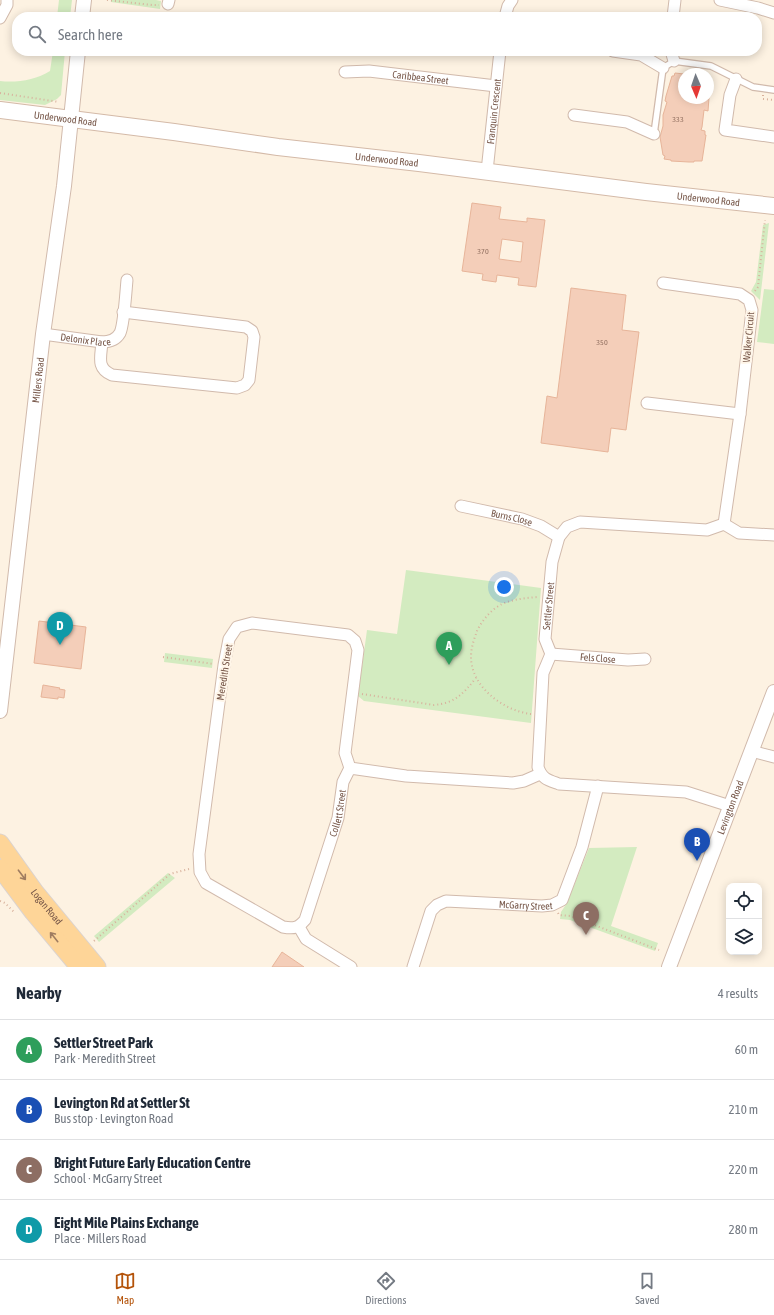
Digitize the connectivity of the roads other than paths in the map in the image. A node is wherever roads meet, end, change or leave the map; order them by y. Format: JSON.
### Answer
{"nodes":[{"id":1,"x":7,"y":0,"type":"edge"},
{"id":2,"x":84,"y":0,"type":"edge"},
{"id":3,"x":512,"y":0,"type":"edge"},
{"id":4,"x":675,"y":0,"type":"edge"},
{"id":5,"x":720,"y":0,"type":"edge"},
{"id":6,"x":83,"y":12,"type":"edge"},
{"id":7,"x":506,"y":12,"type":"edge"},
{"id":8,"x":674,"y":12,"type":"edge"},
{"id":9,"x":774,"y":14,"type":"edge"},
{"id":10,"x":0,"y":18,"type":"edge"},
{"id":11,"x":77,"y":56,"type":"edge"},
{"id":12,"x":499,"y":56,"type":"edge"},
{"id":13,"x":643,"y":56,"type":"edge"},
{"id":14,"x":673,"y":56,"type":"edge"},
{"id":15,"x":662,"y":68,"type":"junction"},
{"id":16,"x":346,"y":72,"type":"dead end"},
{"id":17,"x":736,"y":79,"type":"junction"},
{"id":18,"x":496,"y":86,"type":"junction"},
{"id":19,"x":774,"y":90,"type":"edge"},
{"id":20,"x":0,"y":110,"type":"edge"},
{"id":21,"x":574,"y":115,"type":"dead end"},
{"id":22,"x":71,"y":120,"type":"junction"},
{"id":23,"x":654,"y":134,"type":"joint"},
{"id":24,"x":774,"y":137,"type":"edge"},
{"id":25,"x":487,"y":171,"type":"junction"},
{"id":26,"x":774,"y":206,"type":"edge"},
{"id":27,"x":127,"y":280,"type":"dead end"},
{"id":28,"x":663,"y":283,"type":"dead end"},
{"id":29,"x":123,"y":312,"type":"junction"},
{"id":30,"x":43,"y":334,"type":"junction"},
{"id":31,"x":102,"y":342,"type":"junction"},
{"id":32,"x":646,"y":403,"type":"dead end"},
{"id":33,"x":740,"y":414,"type":"junction"},
{"id":34,"x":461,"y":506,"type":"dead end"},
{"id":35,"x":724,"y":524,"type":"junction"},
{"id":36,"x":774,"y":535,"type":"edge"},
{"id":37,"x":559,"y":537,"type":"junction"},
{"id":38,"x":551,"y":654,"type":"junction"},
{"id":39,"x":645,"y":659,"type":"dead end"},
{"id":40,"x":774,"y":692,"type":"edge"},
{"id":41,"x":0,"y":710,"type":"edge"},
{"id":42,"x":751,"y":751,"type":"junction"},
{"id":43,"x":774,"y":757,"type":"edge"},
{"id":44,"x":350,"y":768,"type":"junction"},
{"id":45,"x":540,"y":774,"type":"junction"},
{"id":46,"x":598,"y":786,"type":"junction"},
{"id":47,"x":730,"y":806,"type":"junction"},
{"id":48,"x":0,"y":843,"type":"edge"},
{"id":49,"x":0,"y":868,"type":"edge"},
{"id":50,"x":5,"y":883,"type":"edge"},
{"id":51,"x":299,"y":927,"type":"junction"},
{"id":52,"x":81,"y":959,"type":"edge"},
{"id":53,"x":96,"y":967,"type":"edge"},
{"id":54,"x":351,"y":967,"type":"edge"},
{"id":55,"x":413,"y":967,"type":"edge"},
{"id":56,"x":669,"y":967,"type":"edge"}],
"edges":[{"from":1,"to":10,"type":"street"},
{"from":2,"to":6,"type":"street"},
{"from":3,"to":7,"type":"street"},
{"from":4,"to":8,"type":"street"},
{"from":5,"to":9,"type":"street"},
{"from":11,"to":22,"type":"street","name":"Millers Road"},
{"from":12,"to":18,"type":"street","name":"Franquin Crescent"},
{"from":13,"to":15,"type":"street"},
{"from":14,"to":15,"type":"lane"},
{"from":14,"to":17,"type":"lane"},
{"from":15,"to":23,"type":"lane"},
{"from":16,"to":18,"type":"street","name":"Caribbea Street"},
{"from":17,"to":19,"type":"lane"},
{"from":17,"to":24,"type":"street"},
{"from":18,"to":25,"type":"street","name":"Franquin Crescent"},
{"from":20,"to":22,"type":"main road","name":"Underwood Road"},
{"from":21,"to":23,"type":"street"},
{"from":22,"to":25,"type":"main road","name":"Underwood Road"},
{"from":22,"to":30,"type":"street","name":"Millers Road"},
{"from":25,"to":26,"type":"main road","name":"Underwood Road"},
{"from":27,"to":29,"type":"street","name":"Delonix Place"},
{"from":28,"to":33,"type":"street","name":"Walker Circuit"},
{"from":29,"to":31,"type":"street","name":"Delonix Place"},
{"from":29,"to":31,"type":"street"},
{"from":30,"to":31,"type":"street","name":"Delonix Place"},
{"from":30,"to":41,"type":"street","name":"Millers Road"},
{"from":32,"to":33,"type":"street"},
{"from":33,"to":35,"type":"street","name":"Walker Circuit"},
{"from":34,"to":37,"type":"street","name":"Burns Close"},
{"from":35,"to":36,"type":"street"},
{"from":35,"to":37,"type":"street"},
{"from":37,"to":38,"type":"street","name":"Settler Street"},
{"from":38,"to":39,"type":"street","name":"Fels Close"},
{"from":38,"to":45,"type":"street"},
{"from":40,"to":42,"type":"street","name":"Levington Road"},
{"from":42,"to":43,"type":"street"},
{"from":42,"to":47,"type":"street","name":"Levington Road"},
{"from":44,"to":45,"type":"street"},
{"from":44,"to":51,"type":"street","name":"Collett Street"},
{"from":44,"to":51,"type":"street","name":"Meredith Street"},
{"from":45,"to":46,"type":"street"},
{"from":46,"to":47,"type":"street"},
{"from":46,"to":55,"type":"street","name":"McGarry Street"},
{"from":47,"to":56,"type":"street","name":"Levington Road"},
{"from":48,"to":52,"type":"main road","name":"Logan Road","one_way":true},
{"from":49,"to":50,"type":"main road","name":"Logan Road"},
{"from":52,"to":50,"type":"main road","name":"Logan Road","one_way":true},
{"from":51,"to":54,"type":"street"},
{"from":52,"to":53,"type":"main road","name":"Logan Road"}]}
